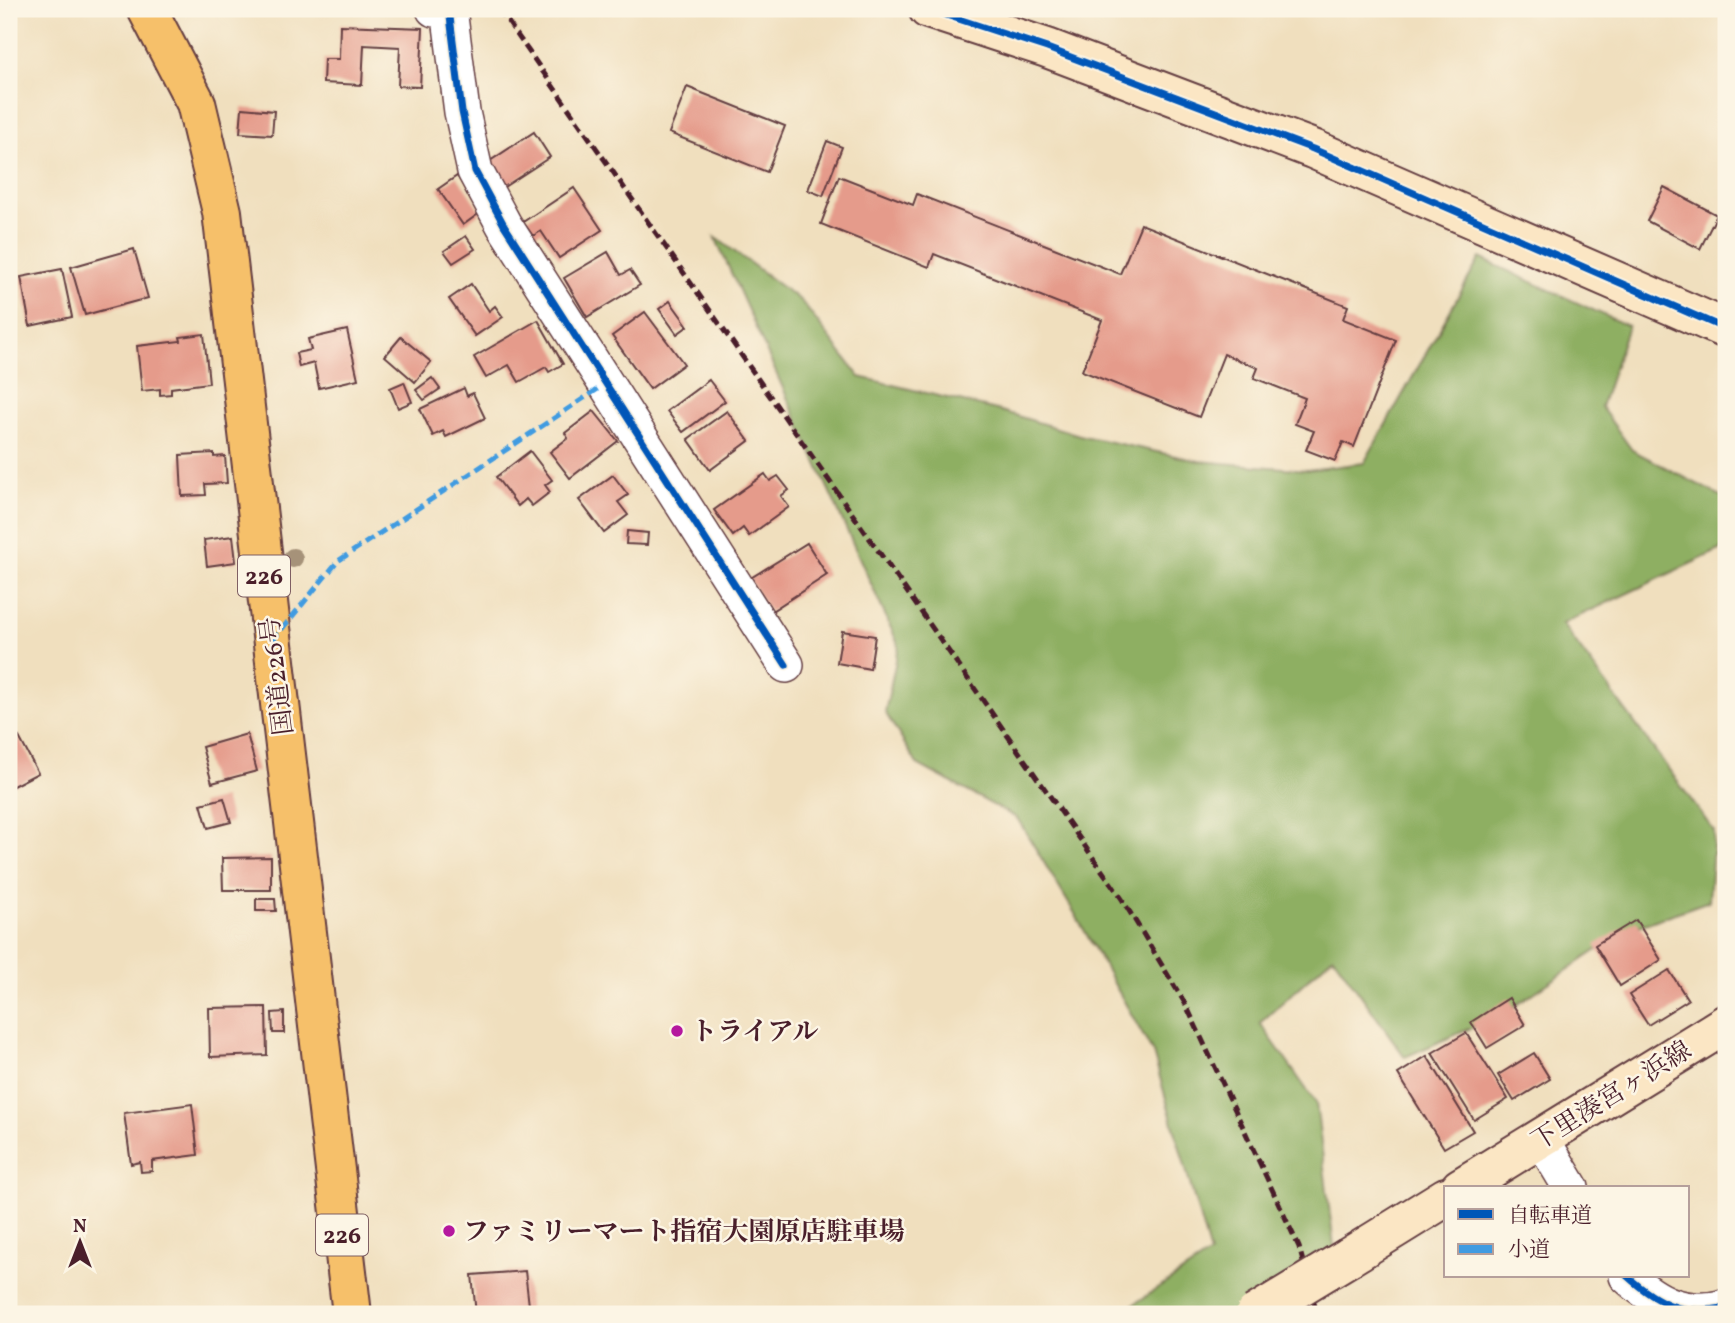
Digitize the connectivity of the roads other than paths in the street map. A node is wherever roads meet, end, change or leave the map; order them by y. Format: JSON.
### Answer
{"nodes":[{"id":1,"x":147,"y":9,"type":"edge"},
{"id":2,"x":434,"y":9,"type":"edge"},
{"id":3,"x":928,"y":9,"type":"edge"},
{"id":4,"x":1726,"y":329,"type":"edge"},
{"id":5,"x":786,"y":665,"type":"dead end"},
{"id":6,"x":1726,"y":1024,"type":"edge"},
{"id":7,"x":1541,"y":1138,"type":"junction"},
{"id":8,"x":1463,"y":1186,"type":"edge"},
{"id":9,"x":1570,"y":1186,"type":"edge"},
{"id":10,"x":1444,"y":1198,"type":"edge"},
{"id":11,"x":1629,"y":1278,"type":"edge"},
{"id":12,"x":1726,"y":1307,"type":"edge"},
{"id":13,"x":352,"y":1314,"type":"edge"},
{"id":14,"x":1255,"y":1314,"type":"edge"}],
"edges":[{"from":1,"to":13,"type":"highway","name":"国道226号","number":"226"},
{"from":2,"to":5,"type":"street"},
{"from":3,"to":4,"type":"street"},
{"from":6,"to":7,"type":"street","name":"下里湊宮ヶ浜線"},
{"from":7,"to":8,"type":"street","name":"下里湊宮ヶ浜線"},
{"from":7,"to":9,"type":"street"},
{"from":10,"to":14,"type":"street","bridge":true},
{"from":11,"to":12,"type":"street"}]}
